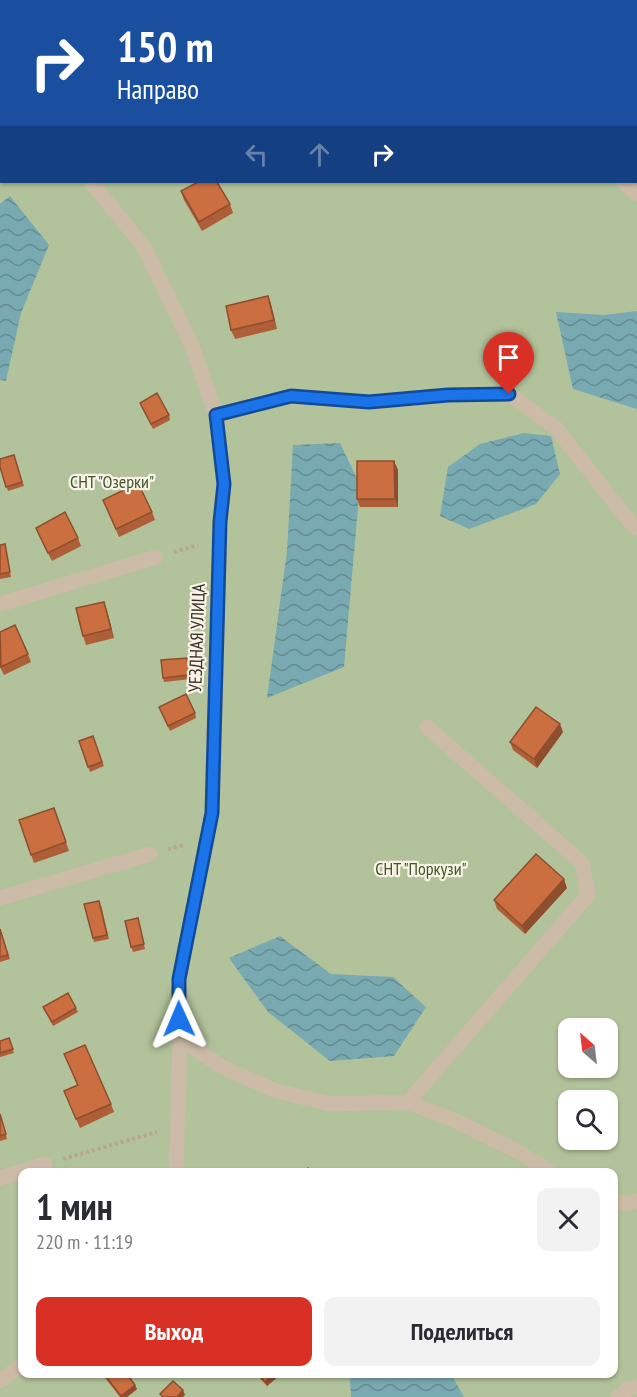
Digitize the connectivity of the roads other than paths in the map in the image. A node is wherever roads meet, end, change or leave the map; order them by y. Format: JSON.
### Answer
{"nodes":[{"id":1,"x":92,"y":183,"type":"edge"},
{"id":2,"x":624,"y":183,"type":"edge"},
{"id":3,"x":637,"y":194,"type":"edge"},
{"id":4,"x":216,"y":415,"type":"junction"},
{"id":5,"x":637,"y":528,"type":"edge"},
{"id":6,"x":156,"y":557,"type":"road end"},
{"id":7,"x":0,"y":604,"type":"edge"},
{"id":8,"x":427,"y":727,"type":"dead end"},
{"id":9,"x":150,"y":854,"type":"road end"},
{"id":10,"x":0,"y":898,"type":"edge"},
{"id":11,"x":180,"y":1039,"type":"junction"},
{"id":12,"x":408,"y":1102,"type":"junction"},
{"id":13,"x":45,"y":1164,"type":"road end"},
{"id":14,"x":32,"y":1168,"type":"edge"},
{"id":15,"x":176,"y":1168,"type":"edge"},
{"id":16,"x":544,"y":1168,"type":"edge"},
{"id":17,"x":18,"y":1172,"type":"edge"},
{"id":18,"x":0,"y":1178,"type":"edge"},
{"id":19,"x":618,"y":1201,"type":"edge"},
{"id":20,"x":637,"y":1201,"type":"edge"},
{"id":21,"x":18,"y":1368,"type":"edge"},
{"id":22,"x":0,"y":1381,"type":"edge"},
{"id":23,"x":637,"y":1387,"type":"edge"},
{"id":24,"x":618,"y":1397,"type":"edge"}],
"edges":[{"from":1,"to":4,"type":"street","name":"УЕЗДНАЯ УЛИЦА"},
{"from":2,"to":3,"type":"street"},
{"from":4,"to":5,"type":"street"},
{"from":4,"to":11,"type":"street","name":"УЕЗДНАЯ УЛИЦА"},
{"from":6,"to":7,"type":"street"},
{"from":8,"to":12,"type":"street"},
{"from":9,"to":10,"type":"street"},
{"from":11,"to":12,"type":"street"},
{"from":11,"to":15,"type":"street","name":"УЕЗДНАЯ УЛИЦА"},
{"from":12,"to":16,"type":"street"},
{"from":13,"to":14,"type":"street"},
{"from":17,"to":18,"type":"street"},
{"from":19,"to":20,"type":"street"},
{"from":21,"to":22,"type":"street"},
{"from":23,"to":24,"type":"street"}]}
